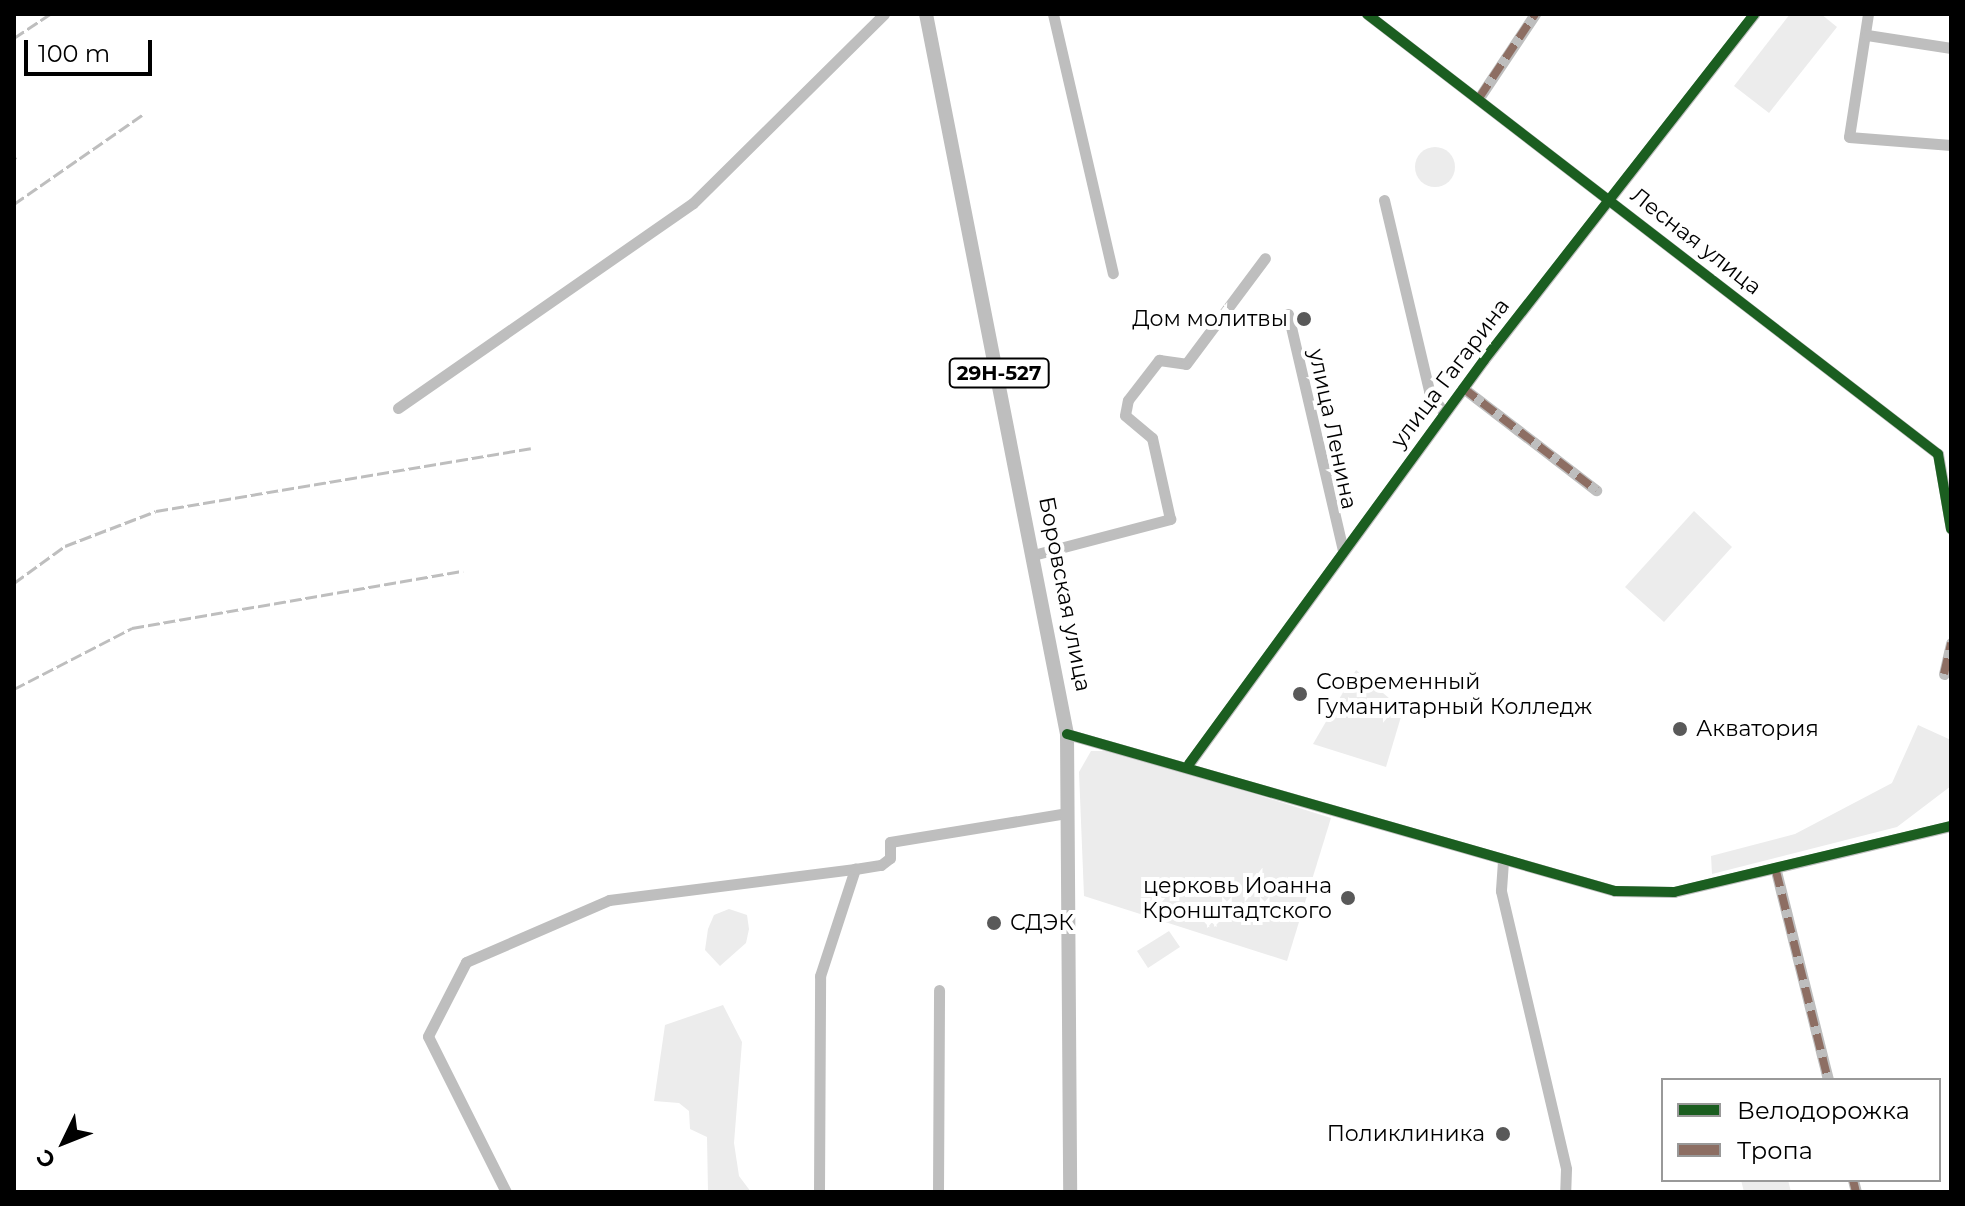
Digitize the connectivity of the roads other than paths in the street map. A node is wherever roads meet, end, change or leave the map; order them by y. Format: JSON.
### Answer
{"nodes":[{"id":1,"x":884,"y":14,"type":"edge"},
{"id":2,"x":926,"y":14,"type":"edge"},
{"id":3,"x":1053,"y":14,"type":"edge"},
{"id":4,"x":1367,"y":14,"type":"edge"},
{"id":5,"x":1535,"y":14,"type":"edge"},
{"id":6,"x":1754,"y":14,"type":"edge"},
{"id":7,"x":1868,"y":14,"type":"edge"},
{"id":8,"x":1867,"y":35,"type":"junction"},
{"id":9,"x":1951,"y":48,"type":"edge"},
{"id":10,"x":1479,"y":98,"type":"junction"},
{"id":11,"x":1951,"y":145,"type":"edge"},
{"id":12,"x":1611,"y":199,"type":"junction"},
{"id":13,"x":1384,"y":200,"type":"dead end"},
{"id":14,"x":1265,"y":258,"type":"dead end"},
{"id":15,"x":1113,"y":273,"type":"dead end"},
{"id":16,"x":1288,"y":314,"type":"dead end"},
{"id":17,"x":1463,"y":388,"type":"junction"},
{"id":18,"x":398,"y":408,"type":"dead end"},
{"id":19,"x":1444,"y":413,"type":"junction"},
{"id":20,"x":1596,"y":490,"type":"dead end"},
{"id":21,"x":1951,"y":529,"type":"edge"},
{"id":22,"x":1343,"y":550,"type":"junction"},
{"id":23,"x":1037,"y":554,"type":"junction"},
{"id":24,"x":1951,"y":643,"type":"edge"},
{"id":25,"x":1944,"y":674,"type":"dead end"},
{"id":26,"x":1067,"y":734,"type":"junction"},
{"id":27,"x":1189,"y":764,"type":"junction"},
{"id":28,"x":1068,"y":813,"type":"junction"},
{"id":29,"x":1951,"y":826,"type":"edge"},
{"id":30,"x":1503,"y":861,"type":"junction"},
{"id":31,"x":855,"y":869,"type":"junction"},
{"id":32,"x":1776,"y":871,"type":"junction"},
{"id":33,"x":939,"y":990,"type":"dead end"},
{"id":34,"x":1828,"y":1078,"type":"edge"},
{"id":35,"x":506,"y":1192,"type":"edge"},
{"id":36,"x":819,"y":1192,"type":"edge"},
{"id":37,"x":938,"y":1192,"type":"edge"},
{"id":38,"x":1070,"y":1192,"type":"edge"},
{"id":39,"x":1565,"y":1192,"type":"edge"}],
"edges":[{"from":1,"to":18,"type":"street"},
{"from":2,"to":23,"type":"main road","name":"Боровская улица","number":"29Н-527"},
{"from":3,"to":15,"type":"street"},
{"from":4,"to":10,"type":"street","name":"Лесная улица"},
{"from":5,"to":10,"type":"street"},
{"from":6,"to":12,"type":"street","name":"улица Гагарина"},
{"from":7,"to":8,"type":"street"},
{"from":8,"to":9,"type":"street"},
{"from":8,"to":11,"type":"street"},
{"from":10,"to":12,"type":"street","name":"Лесная улица"},
{"from":12,"to":17,"type":"street","name":"улица Гагарина"},
{"from":12,"to":21,"type":"street","name":"Лесная улица"},
{"from":13,"to":19,"type":"street"},
{"from":14,"to":23,"type":"street"},
{"from":16,"to":22,"type":"street","name":"улица Ленина"},
{"from":17,"to":19,"type":"street","name":"улица Гагарина"},
{"from":17,"to":20,"type":"street"},
{"from":19,"to":22,"type":"street","name":"улица Гагарина"},
{"from":22,"to":27,"type":"street","name":"улица Гагарина"},
{"from":23,"to":26,"type":"main road","name":"Боровская улица","number":"29Н-527"},
{"from":24,"to":25,"type":"street"},
{"from":26,"to":27,"type":"street"},
{"from":26,"to":28,"type":"main road","name":"Боровская улица","number":"29Н-527"},
{"from":27,"to":30,"type":"street"},
{"from":28,"to":31,"type":"street"},
{"from":28,"to":38,"type":"main road","name":"Боровская улица","number":"29Н-527"},
{"from":29,"to":32,"type":"street"},
{"from":30,"to":32,"type":"street"},
{"from":30,"to":39,"type":"street"},
{"from":31,"to":35,"type":"street"},
{"from":31,"to":36,"type":"street"},
{"from":32,"to":34,"type":"street"},
{"from":33,"to":37,"type":"street"}]}
